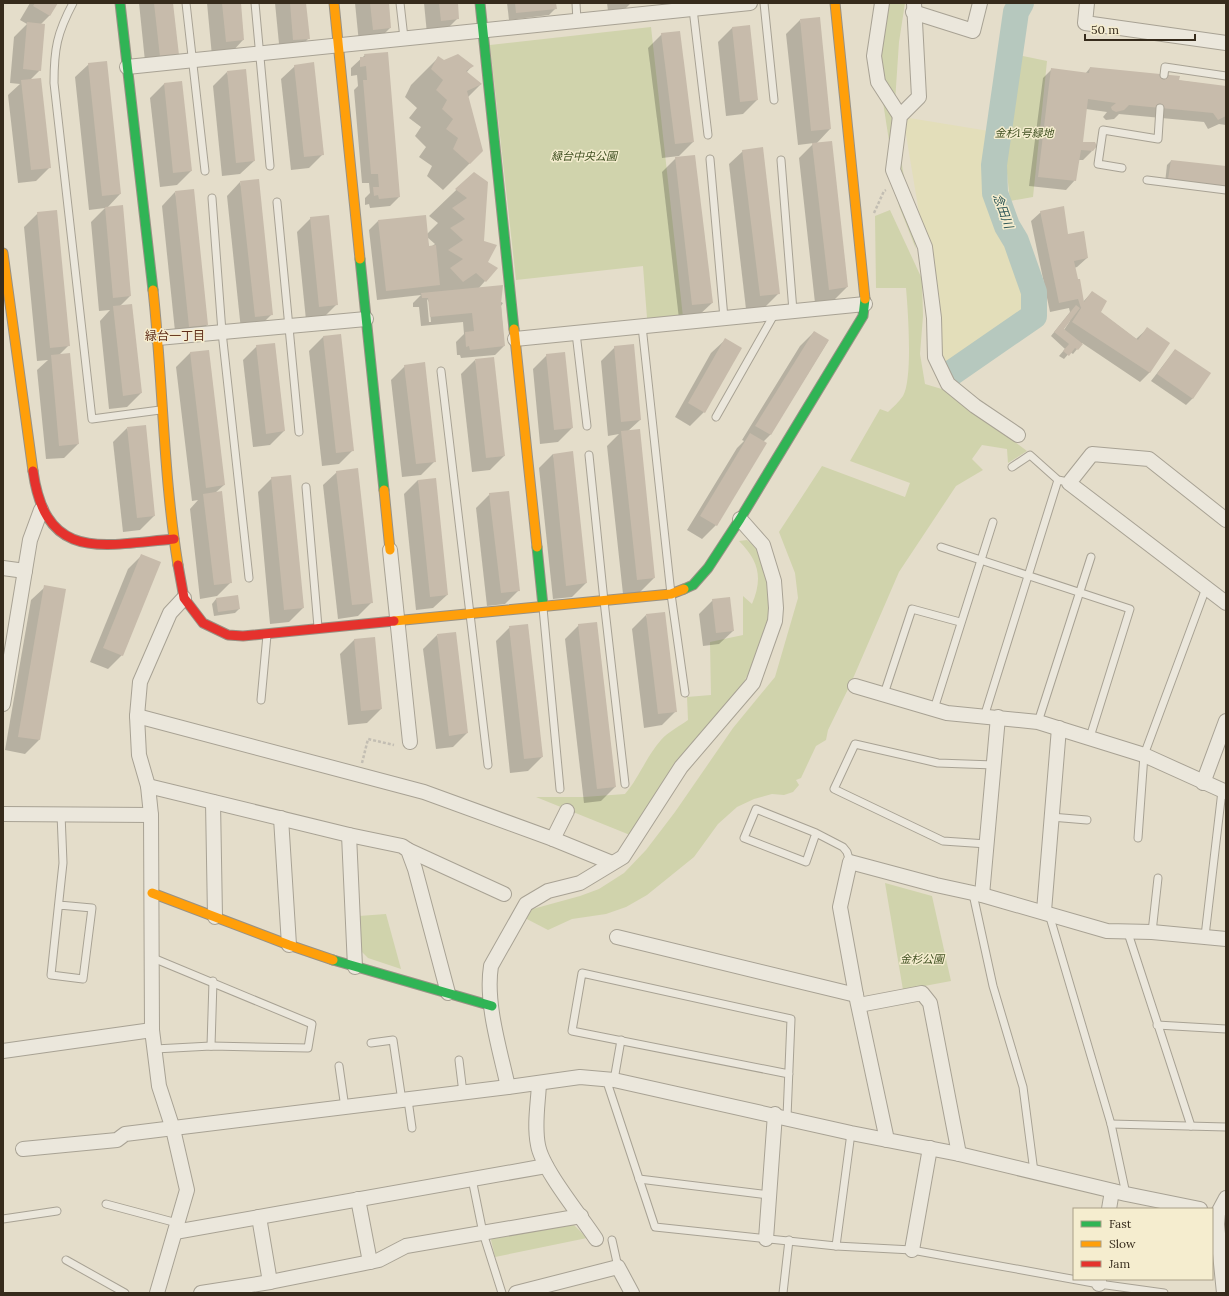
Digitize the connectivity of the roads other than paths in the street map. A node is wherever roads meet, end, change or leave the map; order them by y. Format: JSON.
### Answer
{"nodes":[{"id":1,"x":73,"y":3,"type":"edge"},
{"id":2,"x":120,"y":3,"type":"edge"},
{"id":3,"x":186,"y":3,"type":"edge"},
{"id":4,"x":255,"y":3,"type":"edge"},
{"id":5,"x":334,"y":3,"type":"edge"},
{"id":6,"x":400,"y":3,"type":"edge"},
{"id":7,"x":480,"y":3,"type":"edge"},
{"id":8,"x":576,"y":3,"type":"edge"},
{"id":9,"x":750,"y":3,"type":"edge"},
{"id":10,"x":764,"y":3,"type":"edge"},
{"id":11,"x":835,"y":3,"type":"edge"},
{"id":12,"x":882,"y":3,"type":"edge"},
{"id":13,"x":980,"y":3,"type":"edge"},
{"id":14,"x":1087,"y":3,"type":"edge"},
{"id":15,"x":685,"y":7,"type":"edge"},
{"id":16,"x":914,"y":8,"type":"edge"},
{"id":17,"x":577,"y":21,"type":"junction"},
{"id":18,"x":483,"y":30,"type":"junction"},
{"id":19,"x":404,"y":38,"type":"junction"},
{"id":20,"x":1226,"y":44,"type":"edge"},
{"id":21,"x":338,"y":45,"type":"junction"},
{"id":22,"x":260,"y":53,"type":"junction"},
{"id":23,"x":192,"y":60,"type":"junction"},
{"id":24,"x":127,"y":67,"type":"junction"},
{"id":25,"x":1164,"y":75,"type":"dead end"},
{"id":26,"x":1226,"y":76,"type":"edge"},
{"id":27,"x":774,"y":100,"type":"dead end"},
{"id":28,"x":1160,"y":108,"type":"dead end"},
{"id":29,"x":900,"y":116,"type":"junction"},
{"id":30,"x":708,"y":135,"type":"dead end"},
{"id":31,"x":710,"y":159,"type":"dead end"},
{"id":32,"x":781,"y":160,"type":"dead end"},
{"id":33,"x":270,"y":166,"type":"dead end"},
{"id":34,"x":1122,"y":168,"type":"dead end"},
{"id":35,"x":206,"y":171,"type":"dead end"},
{"id":36,"x":1147,"y":180,"type":"dead end"},
{"id":37,"x":1226,"y":190,"type":"edge"},
{"id":38,"x":212,"y":198,"type":"dead end"},
{"id":39,"x":277,"y":202,"type":"dead end"},
{"id":40,"x":3,"y":253,"type":"edge"},
{"id":41,"x":864,"y":304,"type":"junction"},
{"id":42,"x":793,"y":311,"type":"junction"},
{"id":43,"x":775,"y":312,"type":"junction"},
{"id":44,"x":724,"y":318,"type":"junction"},
{"id":45,"x":366,"y":319,"type":"junction"},
{"id":46,"x":288,"y":326,"type":"junction"},
{"id":47,"x":642,"y":326,"type":"junction"},
{"id":48,"x":222,"y":332,"type":"junction"},
{"id":49,"x":576,"y":332,"type":"junction"},
{"id":50,"x":158,"y":338,"type":"junction"},
{"id":51,"x":515,"y":339,"type":"junction"},
{"id":52,"x":441,"y":371,"type":"dead end"},
{"id":53,"x":160,"y":410,"type":"junction"},
{"id":54,"x":716,"y":417,"type":"dead end"},
{"id":55,"x":587,"y":426,"type":"dead end"},
{"id":56,"x":299,"y":432,"type":"dead end"},
{"id":57,"x":1018,"y":435,"type":"dead end"},
{"id":58,"x":589,"y":455,"type":"dead end"},
{"id":59,"x":1012,"y":467,"type":"dead end"},
{"id":60,"x":1064,"y":481,"type":"junction"},
{"id":61,"x":306,"y":487,"type":"dead end"},
{"id":62,"x":41,"y":510,"type":"junction"},
{"id":63,"x":1225,"y":518,"type":"edge"},
{"id":64,"x":740,"y":519,"type":"junction"},
{"id":65,"x":994,"y":522,"type":"dead end"},
{"id":66,"x":174,"y":539,"type":"junction"},
{"id":67,"x":941,"y":547,"type":"dead end"},
{"id":68,"x":390,"y":550,"type":"joint"},
{"id":69,"x":1091,"y":557,"type":"dead end"},
{"id":70,"x":981,"y":560,"type":"junction"},
{"id":71,"x":3,"y":568,"type":"edge"},
{"id":72,"x":25,"y":571,"type":"junction"},
{"id":73,"x":1028,"y":576,"type":"junction"},
{"id":74,"x":249,"y":578,"type":"dead end"},
{"id":75,"x":1206,"y":588,"type":"junction"},
{"id":76,"x":1080,"y":593,"type":"junction"},
{"id":77,"x":671,"y":594,"type":"junction"},
{"id":78,"x":184,"y":598,"type":"junction"},
{"id":79,"x":604,"y":601,"type":"junction"},
{"id":80,"x":1226,"y":603,"type":"edge"},
{"id":81,"x":543,"y":606,"type":"junction"},
{"id":82,"x":469,"y":613,"type":"junction"},
{"id":83,"x":398,"y":620,"type":"junction"},
{"id":84,"x":960,"y":622,"type":"junction"},
{"id":85,"x":319,"y":630,"type":"junction"},
{"id":86,"x":267,"y":635,"type":"junction"},
{"id":87,"x":855,"y":686,"type":"dead end"},
{"id":88,"x":685,"y":693,"type":"dead end"},
{"id":89,"x":884,"y":694,"type":"junction"},
{"id":90,"x":261,"y":700,"type":"dead end"},
{"id":91,"x":3,"y":704,"type":"edge"},
{"id":92,"x":934,"y":709,"type":"junction"},
{"id":93,"x":137,"y":716,"type":"junction"},
{"id":94,"x":991,"y":717,"type":"junction"},
{"id":95,"x":1226,"y":721,"type":"edge"},
{"id":96,"x":1038,"y":722,"type":"junction"},
{"id":97,"x":1059,"y":728,"type":"junction"},
{"id":98,"x":1090,"y":737,"type":"junction"},
{"id":99,"x":410,"y":742,"type":"dead end"},
{"id":100,"x":1144,"y":755,"type":"junction"},
{"id":101,"x":488,"y":765,"type":"dead end"},
{"id":102,"x":994,"y":765,"type":"junction"},
{"id":103,"x":1203,"y":783,"type":"junction"},
{"id":104,"x":626,"y":784,"type":"dead end"},
{"id":105,"x":148,"y":786,"type":"junction"},
{"id":106,"x":560,"y":789,"type":"dead end"},
{"id":107,"x":1224,"y":792,"type":"edge"},
{"id":108,"x":213,"y":802,"type":"junction"},
{"id":109,"x":566,"y":811,"type":"dead end"},
{"id":110,"x":3,"y":814,"type":"edge"},
{"id":111,"x":61,"y":814,"type":"junction"},
{"id":112,"x":151,"y":814,"type":"junction"},
{"id":113,"x":1051,"y":817,"type":"junction"},
{"id":114,"x":281,"y":818,"type":"junction"},
{"id":115,"x":1087,"y":820,"type":"dead end"},
{"id":116,"x":816,"y":833,"type":"junction"},
{"id":117,"x":349,"y":835,"type":"junction"},
{"id":118,"x":1138,"y":838,"type":"dead end"},
{"id":119,"x":554,"y":839,"type":"junction"},
{"id":120,"x":987,"y":844,"type":"junction"},
{"id":121,"x":408,"y":850,"type":"junction"},
{"id":122,"x":850,"y":862,"type":"junction"},
{"id":123,"x":612,"y":863,"type":"junction"},
{"id":124,"x":1158,"y":878,"type":"dead end"},
{"id":125,"x":152,"y":893,"type":"junction"},
{"id":126,"x":504,"y":894,"type":"dead end"},
{"id":127,"x":978,"y":894,"type":"junction"},
{"id":128,"x":59,"y":904,"type":"junction"},
{"id":129,"x":1046,"y":912,"type":"junction"},
{"id":130,"x":215,"y":917,"type":"junction"},
{"id":131,"x":1127,"y":930,"type":"junction"},
{"id":132,"x":1152,"y":932,"type":"junction"},
{"id":133,"x":1205,"y":936,"type":"junction"},
{"id":134,"x":617,"y":937,"type":"dead end"},
{"id":135,"x":1226,"y":939,"type":"edge"},
{"id":136,"x":289,"y":945,"type":"junction"},
{"id":137,"x":153,"y":958,"type":"junction"},
{"id":138,"x":355,"y":967,"type":"junction"},
{"id":139,"x":213,"y":981,"type":"junction"},
{"id":140,"x":448,"y":993,"type":"junction"},
{"id":141,"x":858,"y":1000,"type":"junction"},
{"id":142,"x":492,"y":1006,"type":"junction"},
{"id":143,"x":1157,"y":1025,"type":"junction"},
{"id":144,"x":1226,"y":1029,"type":"edge"},
{"id":145,"x":152,"y":1030,"type":"junction"},
{"id":146,"x":621,"y":1040,"type":"junction"},
{"id":147,"x":371,"y":1043,"type":"dead end"},
{"id":148,"x":211,"y":1046,"type":"junction"},
{"id":149,"x":155,"y":1049,"type":"junction"},
{"id":150,"x":3,"y":1051,"type":"edge"},
{"id":151,"x":459,"y":1060,"type":"dead end"},
{"id":152,"x":339,"y":1066,"type":"dead end"},
{"id":153,"x":789,"y":1074,"type":"junction"},
{"id":154,"x":610,"y":1079,"type":"junction"},
{"id":155,"x":539,"y":1084,"type":"junction"},
{"id":156,"x":508,"y":1087,"type":"junction"},
{"id":157,"x":463,"y":1093,"type":"junction"},
{"id":158,"x":405,"y":1100,"type":"junction"},
{"id":159,"x":345,"y":1108,"type":"junction"},
{"id":160,"x":781,"y":1116,"type":"junction"},
{"id":161,"x":1111,"y":1124,"type":"junction"},
{"id":162,"x":1191,"y":1126,"type":"junction"},
{"id":163,"x":1226,"y":1127,"type":"edge"},
{"id":164,"x":412,"y":1128,"type":"dead end"},
{"id":165,"x":173,"y":1129,"type":"junction"},
{"id":166,"x":851,"y":1133,"type":"junction"},
{"id":167,"x":887,"y":1140,"type":"junction"},
{"id":168,"x":930,"y":1148,"type":"junction"},
{"id":169,"x":23,"y":1149,"type":"dead end"},
{"id":170,"x":959,"y":1154,"type":"junction"},
{"id":171,"x":546,"y":1166,"type":"junction"},
{"id":172,"x":1034,"y":1172,"type":"junction"},
{"id":173,"x":472,"y":1179,"type":"junction"},
{"id":174,"x":639,"y":1180,"type":"junction"},
{"id":175,"x":1119,"y":1192,"type":"junction"},
{"id":176,"x":769,"y":1195,"type":"junction"},
{"id":177,"x":1226,"y":1198,"type":"edge"},
{"id":178,"x":358,"y":1199,"type":"junction"},
{"id":179,"x":106,"y":1204,"type":"dead end"},
{"id":180,"x":1111,"y":1208,"type":"edge"},
{"id":181,"x":1195,"y":1208,"type":"edge"},
{"id":182,"x":57,"y":1211,"type":"dead end"},
{"id":183,"x":1218,"y":1213,"type":"edge"},
{"id":184,"x":581,"y":1216,"type":"junction"},
{"id":185,"x":259,"y":1217,"type":"junction"},
{"id":186,"x":3,"y":1219,"type":"edge"},
{"id":187,"x":176,"y":1228,"type":"junction"},
{"id":188,"x":483,"y":1233,"type":"junction"},
{"id":189,"x":596,"y":1239,"type":"dead end"},
{"id":190,"x":766,"y":1239,"type":"junction"},
{"id":191,"x":612,"y":1240,"type":"dead end"},
{"id":192,"x":790,"y":1240,"type":"junction"},
{"id":193,"x":836,"y":1246,"type":"junction"},
{"id":194,"x":912,"y":1250,"type":"junction"},
{"id":195,"x":66,"y":1260,"type":"dead end"},
{"id":196,"x":370,"y":1262,"type":"junction"},
{"id":197,"x":618,"y":1267,"type":"junction"},
{"id":198,"x":1073,"y":1277,"type":"edge"},
{"id":199,"x":1099,"y":1281,"type":"edge"},
{"id":200,"x":270,"y":1282,"type":"junction"},
{"id":201,"x":125,"y":1293,"type":"edge"},
{"id":202,"x":157,"y":1293,"type":"edge"},
{"id":203,"x":201,"y":1293,"type":"edge"},
{"id":204,"x":502,"y":1293,"type":"edge"},
{"id":205,"x":516,"y":1293,"type":"edge"},
{"id":206,"x":632,"y":1293,"type":"edge"},
{"id":207,"x":783,"y":1293,"type":"edge"},
{"id":208,"x":1164,"y":1293,"type":"edge"},
{"id":209,"x":1224,"y":1293,"type":"edge"}],
"edges":[{"from":1,"to":53,"type":"lane"},
{"from":2,"to":24,"type":"street"},
{"from":3,"to":23,"type":"lane"},
{"from":4,"to":22,"type":"lane"},
{"from":5,"to":21,"type":"street"},
{"from":6,"to":19,"type":"lane"},
{"from":7,"to":18,"type":"street"},
{"from":8,"to":17,"type":"lane"},
{"from":9,"to":15,"type":"street"},
{"from":10,"to":27,"type":"lane"},
{"from":11,"to":41,"type":"street"},
{"from":12,"to":29,"type":"street"},
{"from":13,"to":16,"type":"street"},
{"from":14,"to":20,"type":"street"},
{"from":15,"to":17,"type":"street"},
{"from":15,"to":30,"type":"lane"},
{"from":16,"to":29,"type":"street"},
{"from":17,"to":18,"type":"street"},
{"from":18,"to":19,"type":"street"},
{"from":18,"to":51,"type":"street"},
{"from":19,"to":21,"type":"street"},
{"from":21,"to":22,"type":"street"},
{"from":21,"to":45,"type":"street"},
{"from":22,"to":23,"type":"street"},
{"from":22,"to":33,"type":"lane"},
{"from":23,"to":24,"type":"street"},
{"from":23,"to":35,"type":"lane"},
{"from":24,"to":50,"type":"street"},
{"from":25,"to":26,"type":"lane"},
{"from":28,"to":34,"type":"lane"},
{"from":29,"to":57,"type":"street"},
{"from":31,"to":44,"type":"lane"},
{"from":32,"to":42,"type":"lane"},
{"from":36,"to":37,"type":"lane"},
{"from":38,"to":48,"type":"lane"},
{"from":39,"to":46,"type":"lane"},
{"from":40,"to":62,"type":"street"},
{"from":41,"to":42,"type":"street"},
{"from":41,"to":64,"type":"street"},
{"from":42,"to":43,"type":"street"},
{"from":43,"to":44,"type":"street"},
{"from":43,"to":54,"type":"lane"},
{"from":44,"to":47,"type":"street"},
{"from":45,"to":46,"type":"street"},
{"from":45,"to":68,"type":"street"},
{"from":46,"to":48,"type":"street"},
{"from":46,"to":56,"type":"lane"},
{"from":47,"to":49,"type":"street"},
{"from":47,"to":77,"type":"lane"},
{"from":48,"to":50,"type":"street"},
{"from":48,"to":74,"type":"lane"},
{"from":49,"to":51,"type":"street"},
{"from":49,"to":55,"type":"lane"},
{"from":50,"to":53,"type":"street"},
{"from":51,"to":81,"type":"street"},
{"from":52,"to":82,"type":"lane"},
{"from":53,"to":66,"type":"street"},
{"from":58,"to":79,"type":"lane"},
{"from":59,"to":60,"type":"lane"},
{"from":60,"to":63,"type":"street"},
{"from":60,"to":73,"type":"lane"},
{"from":60,"to":75,"type":"street"},
{"from":61,"to":85,"type":"lane"},
{"from":62,"to":66,"type":"street"},
{"from":62,"to":72,"type":"street"},
{"from":64,"to":77,"type":"street"},
{"from":64,"to":123,"type":"street"},
{"from":65,"to":70,"type":"lane"},
{"from":66,"to":78,"type":"street"},
{"from":67,"to":70,"type":"lane"},
{"from":68,"to":83,"type":"street"},
{"from":69,"to":76,"type":"lane"},
{"from":70,"to":73,"type":"lane"},
{"from":70,"to":84,"type":"lane"},
{"from":71,"to":72,"type":"street"},
{"from":72,"to":91,"type":"street"},
{"from":73,"to":76,"type":"lane"},
{"from":73,"to":94,"type":"lane"},
{"from":75,"to":80,"type":"street"},
{"from":75,"to":100,"type":"lane"},
{"from":76,"to":96,"type":"lane"},
{"from":76,"to":98,"type":"lane"},
{"from":77,"to":79,"type":"street"},
{"from":77,"to":88,"type":"lane"},
{"from":78,"to":86,"type":"street"},
{"from":78,"to":93,"type":"street"},
{"from":79,"to":81,"type":"street"},
{"from":79,"to":104,"type":"lane"},
{"from":81,"to":82,"type":"street"},
{"from":81,"to":106,"type":"lane"},
{"from":82,"to":83,"type":"street"},
{"from":82,"to":101,"type":"lane"},
{"from":83,"to":85,"type":"street"},
{"from":83,"to":99,"type":"street"},
{"from":84,"to":89,"type":"lane"},
{"from":84,"to":92,"type":"lane"},
{"from":85,"to":86,"type":"street"},
{"from":86,"to":90,"type":"lane"},
{"from":87,"to":89,"type":"street"},
{"from":89,"to":92,"type":"street"},
{"from":92,"to":94,"type":"street"},
{"from":93,"to":105,"type":"street"},
{"from":93,"to":119,"type":"street"},
{"from":94,"to":96,"type":"street"},
{"from":94,"to":102,"type":"street"},
{"from":95,"to":103,"type":"street"},
{"from":96,"to":97,"type":"street"},
{"from":97,"to":98,"type":"street"},
{"from":97,"to":113,"type":"street"},
{"from":98,"to":100,"type":"street"},
{"from":100,"to":103,"type":"street"},
{"from":100,"to":118,"type":"lane"},
{"from":102,"to":120,"type":"street"},
{"from":102,"to":120,"type":"lane"},
{"from":103,"to":107,"type":"street"},
{"from":105,"to":108,"type":"street"},
{"from":105,"to":112,"type":"street"},
{"from":107,"to":133,"type":"lane"},
{"from":108,"to":114,"type":"street"},
{"from":108,"to":130,"type":"street"},
{"from":109,"to":119,"type":"street"},
{"from":110,"to":111,"type":"street"},
{"from":111,"to":112,"type":"street"},
{"from":111,"to":128,"type":"lane"},
{"from":112,"to":125,"type":"street"},
{"from":113,"to":115,"type":"lane"},
{"from":113,"to":129,"type":"street"},
{"from":114,"to":117,"type":"street"},
{"from":114,"to":136,"type":"street"},
{"from":116,"to":116,"type":"lane"},
{"from":116,"to":122,"type":"lane"},
{"from":117,"to":121,"type":"street"},
{"from":117,"to":138,"type":"street"},
{"from":119,"to":123,"type":"street"},
{"from":120,"to":127,"type":"street"},
{"from":121,"to":126,"type":"street"},
{"from":121,"to":140,"type":"street"},
{"from":122,"to":127,"type":"street"},
{"from":122,"to":141,"type":"street"},
{"from":123,"to":142,"type":"street"},
{"from":124,"to":132,"type":"lane"},
{"from":125,"to":130,"type":"street"},
{"from":125,"to":137,"type":"street"},
{"from":127,"to":129,"type":"street"},
{"from":127,"to":172,"type":"lane"},
{"from":128,"to":128,"type":"lane"},
{"from":129,"to":131,"type":"street"},
{"from":129,"to":161,"type":"lane"},
{"from":130,"to":136,"type":"street"},
{"from":131,"to":132,"type":"street"},
{"from":131,"to":143,"type":"lane"},
{"from":132,"to":133,"type":"street"},
{"from":133,"to":135,"type":"street"},
{"from":134,"to":141,"type":"street"},
{"from":136,"to":138,"type":"street"},
{"from":137,"to":139,"type":"lane"},
{"from":137,"to":145,"type":"street"},
{"from":138,"to":140,"type":"street"},
{"from":139,"to":148,"type":"lane"},
{"from":139,"to":148,"type":"lane"},
{"from":140,"to":142,"type":"street"},
{"from":141,"to":167,"type":"street"},
{"from":141,"to":170,"type":"street"},
{"from":142,"to":156,"type":"street"},
{"from":143,"to":144,"type":"lane"},
{"from":143,"to":162,"type":"lane"},
{"from":145,"to":149,"type":"street"},
{"from":145,"to":150,"type":"street"},
{"from":146,"to":153,"type":"lane"},
{"from":146,"to":153,"type":"lane"},
{"from":146,"to":154,"type":"lane"},
{"from":147,"to":158,"type":"lane"},
{"from":148,"to":149,"type":"lane"},
{"from":149,"to":165,"type":"street"},
{"from":151,"to":157,"type":"lane"},
{"from":152,"to":159,"type":"lane"},
{"from":153,"to":160,"type":"lane"},
{"from":154,"to":155,"type":"street"},
{"from":154,"to":160,"type":"street"},
{"from":154,"to":174,"type":"lane"},
{"from":155,"to":156,"type":"street"},
{"from":155,"to":171,"type":"street"},
{"from":156,"to":157,"type":"street"},
{"from":157,"to":158,"type":"street"},
{"from":158,"to":159,"type":"street"},
{"from":158,"to":164,"type":"lane"},
{"from":159,"to":165,"type":"street"},
{"from":160,"to":166,"type":"street"},
{"from":160,"to":176,"type":"street"},
{"from":161,"to":162,"type":"lane"},
{"from":161,"to":175,"type":"lane"},
{"from":162,"to":163,"type":"lane"},
{"from":165,"to":169,"type":"street"},
{"from":165,"to":187,"type":"street"},
{"from":166,"to":167,"type":"street"},
{"from":166,"to":193,"type":"lane"},
{"from":167,"to":168,"type":"street"},
{"from":168,"to":170,"type":"street"},
{"from":168,"to":194,"type":"street"},
{"from":170,"to":172,"type":"street"},
{"from":171,"to":173,"type":"street"},
{"from":171,"to":184,"type":"street"},
{"from":172,"to":175,"type":"street"},
{"from":173,"to":178,"type":"street"},
{"from":173,"to":188,"type":"lane"},
{"from":174,"to":176,"type":"lane"},
{"from":174,"to":190,"type":"lane"},
{"from":175,"to":180,"type":"street"},
{"from":175,"to":181,"type":"street"},
{"from":176,"to":190,"type":"street"},
{"from":177,"to":183,"type":"street"},
{"from":178,"to":185,"type":"street"},
{"from":178,"to":196,"type":"street"},
{"from":179,"to":187,"type":"lane"},
{"from":182,"to":186,"type":"lane"},
{"from":183,"to":209,"type":"street"},
{"from":184,"to":188,"type":"street"},
{"from":184,"to":189,"type":"street"},
{"from":185,"to":187,"type":"street"},
{"from":185,"to":200,"type":"street"},
{"from":187,"to":202,"type":"street"},
{"from":188,"to":196,"type":"street"},
{"from":188,"to":204,"type":"lane"},
{"from":190,"to":192,"type":"lane"},
{"from":191,"to":197,"type":"lane"},
{"from":192,"to":193,"type":"lane"},
{"from":192,"to":207,"type":"lane"},
{"from":193,"to":194,"type":"lane"},
{"from":194,"to":198,"type":"lane"},
{"from":195,"to":201,"type":"lane"},
{"from":196,"to":200,"type":"street"},
{"from":197,"to":205,"type":"street"},
{"from":197,"to":206,"type":"street"},
{"from":199,"to":208,"type":"lane"},
{"from":200,"to":203,"type":"street"}]}
